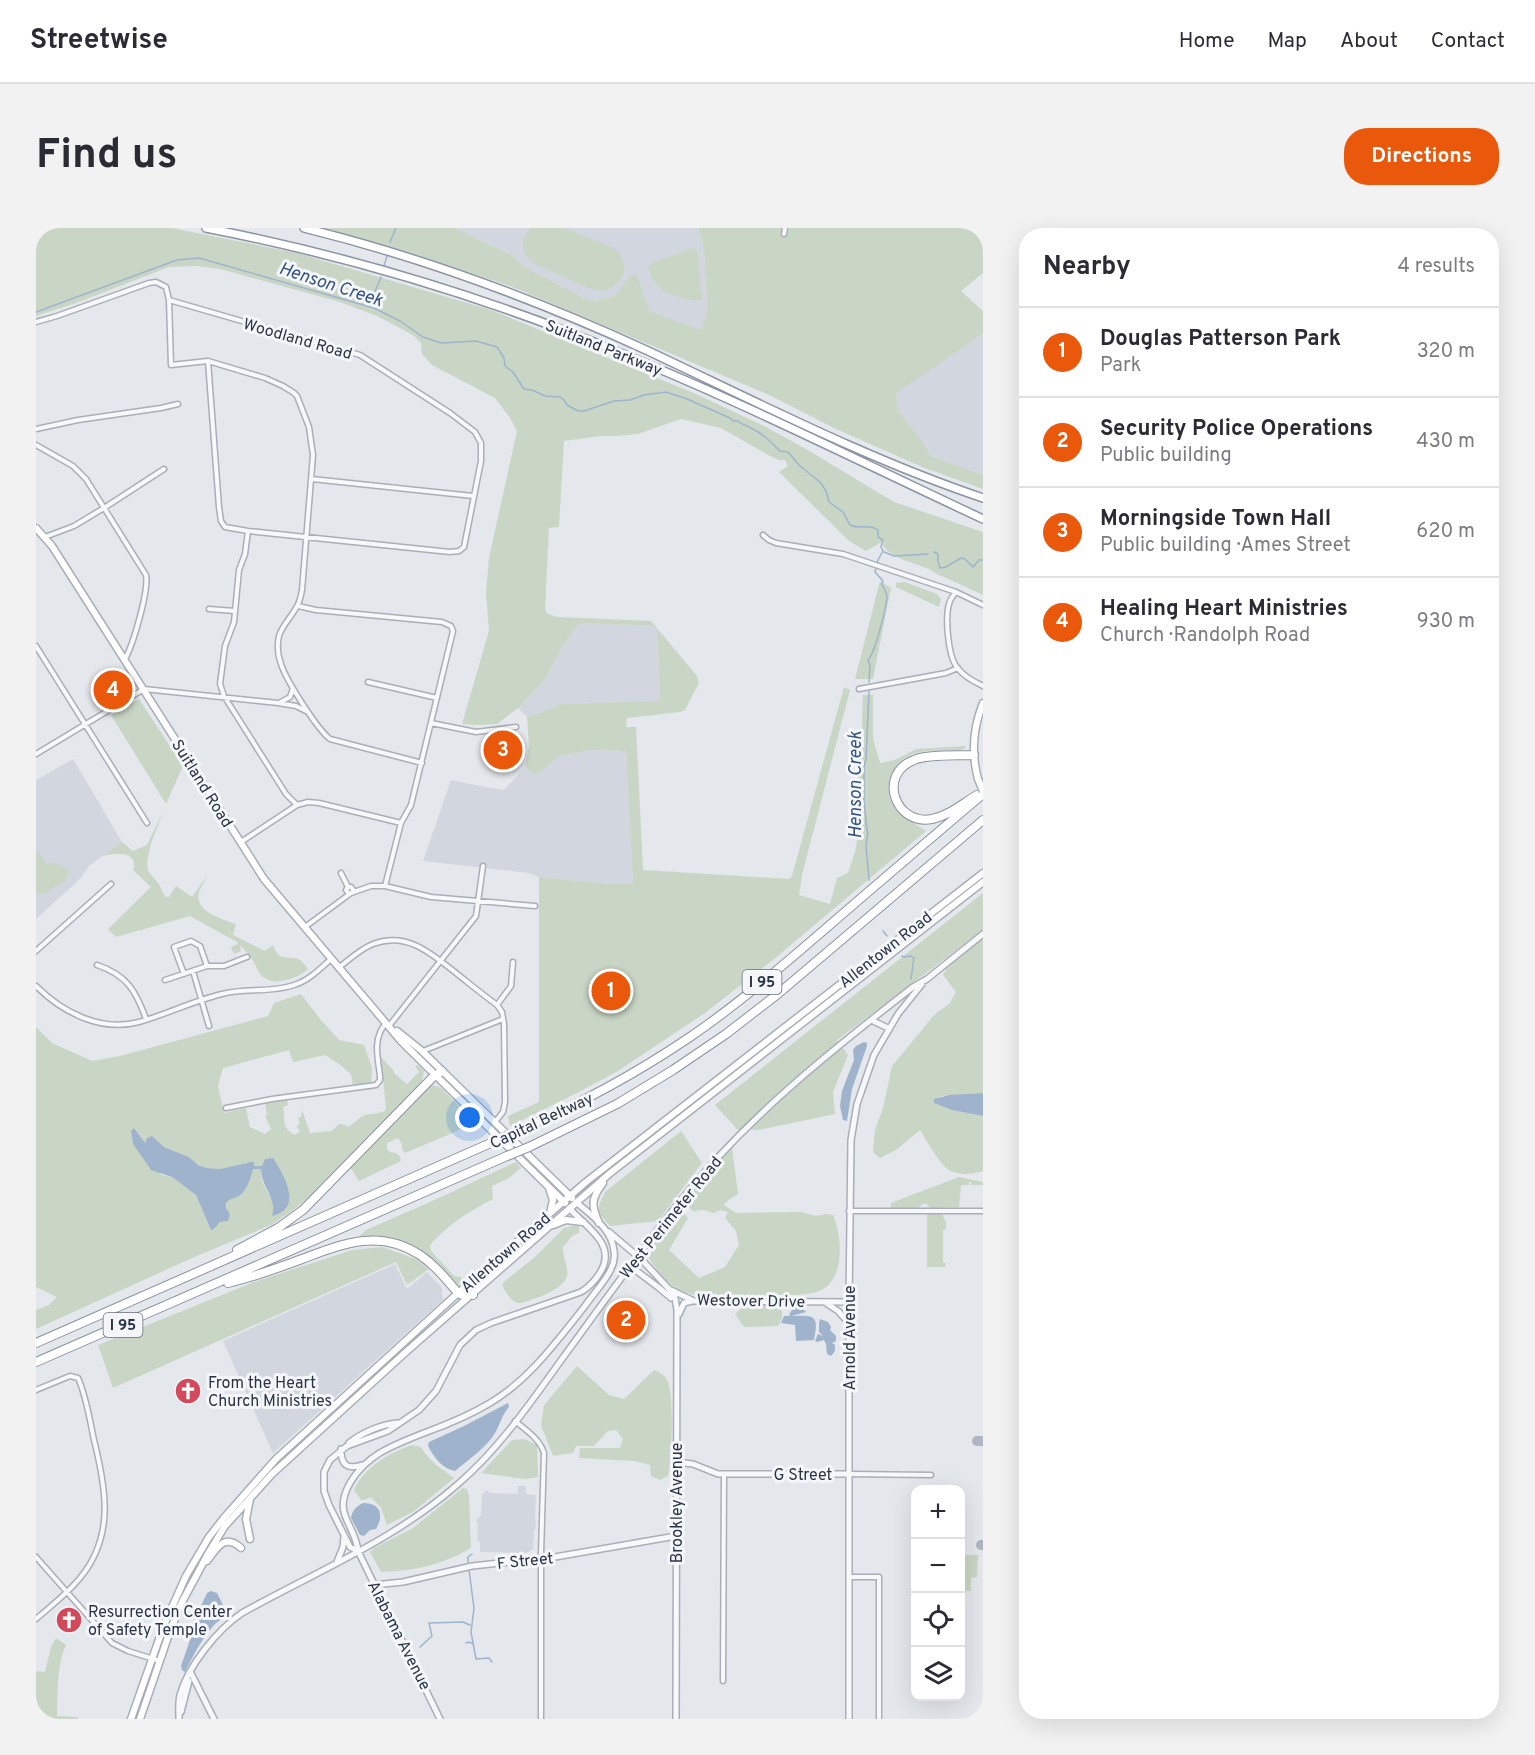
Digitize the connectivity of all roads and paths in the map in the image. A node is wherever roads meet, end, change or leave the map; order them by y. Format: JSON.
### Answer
{"nodes":[{"id":1,"x":206,"y":228,"type":"edge"},
{"id":2,"x":304,"y":228,"type":"edge"},
{"id":3,"x":784,"y":228,"type":"edge"},
{"id":4,"x":784,"y":234,"type":"dead end"},
{"id":5,"x":169,"y":300,"type":"junction"},
{"id":6,"x":36,"y":322,"type":"edge"},
{"id":7,"x":208,"y":361,"type":"junction"},
{"id":8,"x":178,"y":404,"type":"dead end"},
{"id":9,"x":36,"y":429,"type":"edge"},
{"id":10,"x":36,"y":445,"type":"edge"},
{"id":11,"x":164,"y":469,"type":"dead end"},
{"id":12,"x":312,"y":479,"type":"junction"},
{"id":13,"x":473,"y":496,"type":"junction"},
{"id":14,"x":983,"y":498,"type":"edge"},
{"id":15,"x":104,"y":508,"type":"junction"},
{"id":16,"x":983,"y":519,"type":"edge"},
{"id":17,"x":36,"y":528,"type":"edge"},
{"id":18,"x":248,"y":531,"type":"junction"},
{"id":19,"x":764,"y":535,"type":"dead end"},
{"id":20,"x":45,"y":537,"type":"junction"},
{"id":21,"x":306,"y":537,"type":"junction"},
{"id":22,"x":956,"y":592,"type":"junction"},
{"id":23,"x":983,"y":605,"type":"edge"},
{"id":24,"x":298,"y":606,"type":"junction"},
{"id":25,"x":209,"y":609,"type":"dead end"},
{"id":26,"x":235,"y":611,"type":"junction"},
{"id":27,"x":36,"y":646,"type":"edge"},
{"id":28,"x":125,"y":659,"type":"junction"},
{"id":29,"x":958,"y":668,"type":"junction"},
{"id":30,"x":368,"y":682,"type":"dead end"},
{"id":31,"x":983,"y":686,"type":"edge"},
{"id":32,"x":293,"y":687,"type":"junction"},
{"id":33,"x":144,"y":689,"type":"junction"},
{"id":34,"x":859,"y":689,"type":"dead end"},
{"id":35,"x":224,"y":696,"type":"junction"},
{"id":36,"x":437,"y":698,"type":"junction"},
{"id":37,"x":278,"y":703,"type":"junction"},
{"id":38,"x":983,"y":703,"type":"edge"},
{"id":39,"x":309,"y":712,"type":"junction"},
{"id":40,"x":431,"y":723,"type":"junction"},
{"id":41,"x":85,"y":724,"type":"junction"},
{"id":42,"x":516,"y":727,"type":"dead end"},
{"id":43,"x":36,"y":754,"type":"edge"},
{"id":44,"x":974,"y":755,"type":"junction"},
{"id":45,"x":422,"y":763,"type":"junction"},
{"id":46,"x":983,"y":792,"type":"edge"},
{"id":47,"x":297,"y":806,"type":"junction"},
{"id":48,"x":983,"y":819,"type":"edge"},
{"id":49,"x":147,"y":823,"type":"dead end"},
{"id":50,"x":401,"y":824,"type":"junction"},
{"id":51,"x":240,"y":842,"type":"junction"},
{"id":52,"x":483,"y":866,"type":"dead end"},
{"id":53,"x":341,"y":873,"type":"dead end"},
{"id":54,"x":983,"y":873,"type":"edge"},
{"id":55,"x":983,"y":882,"type":"edge"},
{"id":56,"x":111,"y":884,"type":"dead end"},
{"id":57,"x":386,"y":886,"type":"junction"},
{"id":58,"x":348,"y":887,"type":"junction"},
{"id":59,"x":354,"y":891,"type":"junction"},
{"id":60,"x":349,"y":894,"type":"junction"},
{"id":61,"x":479,"y":901,"type":"junction"},
{"id":62,"x":535,"y":906,"type":"dead end"},
{"id":63,"x":304,"y":928,"type":"junction"},
{"id":64,"x":983,"y":934,"type":"edge"},
{"id":65,"x":36,"y":951,"type":"edge"},
{"id":66,"x":248,"y":957,"type":"dead end"},
{"id":67,"x":331,"y":959,"type":"junction"},
{"id":68,"x":440,"y":961,"type":"junction"},
{"id":69,"x":513,"y":962,"type":"dead end"},
{"id":70,"x":97,"y":965,"type":"dead end"},
{"id":71,"x":207,"y":966,"type":"junction"},
{"id":72,"x":338,"y":968,"type":"junction"},
{"id":73,"x":193,"y":971,"type":"junction"},
{"id":74,"x":184,"y":974,"type":"junction"},
{"id":75,"x":927,"y":979,"type":"junction"},
{"id":76,"x":165,"y":980,"type":"dead end"},
{"id":77,"x":36,"y":986,"type":"edge"},
{"id":78,"x":844,"y":986,"type":"junction"},
{"id":79,"x":201,"y":1000,"type":"junction"},
{"id":80,"x":497,"y":1005,"type":"junction"},
{"id":81,"x":503,"y":1019,"type":"junction"},
{"id":82,"x":146,"y":1020,"type":"junction"},
{"id":83,"x":871,"y":1020,"type":"junction"},
{"id":84,"x":388,"y":1024,"type":"junction"},
{"id":85,"x":209,"y":1026,"type":"dead end"},
{"id":86,"x":888,"y":1028,"type":"junction"},
{"id":87,"x":422,"y":1051,"type":"junction"},
{"id":88,"x":439,"y":1073,"type":"junction"},
{"id":89,"x":226,"y":1108,"type":"dead end"},
{"id":90,"x":680,"y":1115,"type":"junction"},
{"id":91,"x":495,"y":1123,"type":"junction"},
{"id":92,"x":609,"y":1174,"type":"junction"},
{"id":93,"x":586,"y":1182,"type":"junction"},
{"id":94,"x":547,"y":1185,"type":"junction"},
{"id":95,"x":558,"y":1186,"type":"junction"},
{"id":96,"x":569,"y":1196,"type":"junction"},
{"id":97,"x":563,"y":1201,"type":"junction"},
{"id":98,"x":576,"y":1202,"type":"junction"},
{"id":99,"x":569,"y":1208,"type":"junction"},
{"id":100,"x":983,"y":1209,"type":"edge"},
{"id":101,"x":849,"y":1211,"type":"junction"},
{"id":102,"x":550,"y":1213,"type":"junction"},
{"id":103,"x":583,"y":1222,"type":"junction"},
{"id":104,"x":599,"y":1223,"type":"junction"},
{"id":105,"x":544,"y":1230,"type":"junction"},
{"id":106,"x":607,"y":1231,"type":"junction"},
{"id":107,"x":637,"y":1256,"type":"junction"},
{"id":108,"x":223,"y":1261,"type":"junction"},
{"id":109,"x":630,"y":1266,"type":"junction"},
{"id":110,"x":209,"y":1287,"type":"junction"},
{"id":111,"x":669,"y":1289,"type":"junction"},
{"id":112,"x":459,"y":1293,"type":"junction"},
{"id":113,"x":473,"y":1295,"type":"junction"},
{"id":114,"x":687,"y":1298,"type":"junction"},
{"id":115,"x":694,"y":1301,"type":"junction"},
{"id":116,"x":825,"y":1302,"type":"junction"},
{"id":117,"x":849,"y":1302,"type":"junction"},
{"id":118,"x":675,"y":1308,"type":"junction"},
{"id":119,"x":676,"y":1321,"type":"junction"},
{"id":120,"x":849,"y":1323,"type":"junction"},
{"id":121,"x":36,"y":1343,"type":"edge"},
{"id":122,"x":36,"y":1362,"type":"edge"},
{"id":123,"x":36,"y":1390,"type":"edge"},
{"id":124,"x":515,"y":1421,"type":"junction"},
{"id":125,"x":341,"y":1449,"type":"junction"},
{"id":126,"x":676,"y":1462,"type":"junction"},
{"id":127,"x":363,"y":1465,"type":"junction"},
{"id":128,"x":724,"y":1474,"type":"junction"},
{"id":129,"x":848,"y":1474,"type":"junction"},
{"id":130,"x":931,"y":1475,"type":"dead end"},
{"id":131,"x":251,"y":1497,"type":"junction"},
{"id":132,"x":344,"y":1535,"type":"junction"},
{"id":133,"x":676,"y":1536,"type":"junction"},
{"id":134,"x":250,"y":1539,"type":"dead end"},
{"id":135,"x":241,"y":1548,"type":"dead end"},
{"id":136,"x":358,"y":1551,"type":"junction"},
{"id":137,"x":36,"y":1557,"type":"edge"},
{"id":138,"x":541,"y":1558,"type":"junction"},
{"id":139,"x":337,"y":1562,"type":"junction"},
{"id":140,"x":849,"y":1577,"type":"junction"},
{"id":141,"x":193,"y":1581,"type":"junction"},
{"id":142,"x":375,"y":1585,"type":"junction"},
{"id":143,"x":67,"y":1592,"type":"junction"},
{"id":144,"x":36,"y":1619,"type":"edge"},
{"id":145,"x":152,"y":1658,"type":"junction"},
{"id":146,"x":160,"y":1661,"type":"junction"},
{"id":147,"x":191,"y":1673,"type":"junction"},
{"id":148,"x":723,"y":1681,"type":"dead end"},
{"id":149,"x":179,"y":1718,"type":"edge"},
{"id":150,"x":131,"y":1719,"type":"edge"},
{"id":151,"x":140,"y":1719,"type":"edge"},
{"id":152,"x":214,"y":1719,"type":"edge"},
{"id":153,"x":440,"y":1719,"type":"edge"},
{"id":154,"x":540,"y":1719,"type":"edge"},
{"id":155,"x":676,"y":1719,"type":"edge"},
{"id":156,"x":849,"y":1719,"type":"edge"},
{"id":157,"x":879,"y":1719,"type":"edge"}],
"edges":[{"from":1,"to":16,"type":"highway","name":"Suitland Parkway"},
{"from":2,"to":14,"type":"highway","name":"Suitland Parkway"},
{"from":3,"to":4,"type":"street"},
{"from":5,"to":6,"type":"street","name":"Woodland Road"},
{"from":5,"to":7,"type":"street"},
{"from":5,"to":13,"type":"street","name":"Woodland Road"},
{"from":7,"to":12,"type":"street"},
{"from":7,"to":18,"type":"street"},
{"from":8,"to":9,"type":"street"},
{"from":10,"to":15,"type":"street"},
{"from":11,"to":15,"type":"street"},
{"from":12,"to":13,"type":"street"},
{"from":12,"to":21,"type":"street"},
{"from":13,"to":21,"type":"street","name":"Woodland Road"},
{"from":15,"to":20,"type":"street"},
{"from":15,"to":28,"type":"street"},
{"from":17,"to":20,"type":"main road","name":"Suitland Road"},
{"from":18,"to":21,"type":"street"},
{"from":18,"to":26,"type":"street"},
{"from":19,"to":22,"type":"street"},
{"from":20,"to":28,"type":"main road","name":"Suitland Road"},
{"from":21,"to":24,"type":"street"},
{"from":22,"to":23,"type":"street"},
{"from":22,"to":29,"type":"street"},
{"from":24,"to":32,"type":"street"},
{"from":24,"to":36,"type":"street"},
{"from":25,"to":26,"type":"street"},
{"from":26,"to":35,"type":"street"},
{"from":27,"to":41,"type":"street"},
{"from":28,"to":33,"type":"main road","name":"Suitland Road"},
{"from":29,"to":31,"type":"street"},
{"from":29,"to":34,"type":"street"},
{"from":30,"to":36,"type":"street"},
{"from":32,"to":37,"type":"street"},
{"from":32,"to":39,"type":"street"},
{"from":33,"to":35,"type":"street"},
{"from":33,"to":41,"type":"street"},
{"from":33,"to":51,"type":"main road","name":"Suitland Road"},
{"from":35,"to":37,"type":"street"},
{"from":35,"to":47,"type":"street"},
{"from":36,"to":40,"type":"street"},
{"from":37,"to":39,"type":"street"},
{"from":38,"to":44,"type":"main road"},
{"from":39,"to":45,"type":"street"},
{"from":40,"to":42,"type":"street"},
{"from":40,"to":45,"type":"street"},
{"from":41,"to":43,"type":"street"},
{"from":41,"to":49,"type":"street"},
{"from":44,"to":46,"type":"main road","bridge":true},
{"from":44,"to":46,"type":"highway"},
{"from":45,"to":50,"type":"street"},
{"from":46,"to":108,"type":"highway","name":"Capital Beltway","number":"I 95","bridge":true},
{"from":47,"to":50,"type":"street"},
{"from":47,"to":51,"type":"street"},
{"from":48,"to":110,"type":"highway","name":"Capital Beltway","number":"I 95","bridge":true},
{"from":50,"to":57,"type":"street"},
{"from":51,"to":63,"type":"main road","name":"Suitland Road"},
{"from":52,"to":61,"type":"street"},
{"from":53,"to":58,"type":"street"},
{"from":54,"to":78,"type":"main road","name":"Allentown Road"},
{"from":55,"to":78,"type":"main road","name":"Allentown Road"},
{"from":56,"to":65,"type":"street"},
{"from":57,"to":59,"type":"street"},
{"from":57,"to":61,"type":"street"},
{"from":58,"to":59,"type":"street"},
{"from":58,"to":60,"type":"street"},
{"from":59,"to":60,"type":"street"},
{"from":60,"to":63,"type":"street"},
{"from":61,"to":62,"type":"street"},
{"from":61,"to":68,"type":"street"},
{"from":63,"to":67,"type":"main road","name":"Suitland Road"},
{"from":64,"to":75,"type":"street"},
{"from":66,"to":71,"type":"street"},
{"from":67,"to":72,"type":"main road","name":"Suitland Road"},
{"from":67,"to":79,"type":"street"},
{"from":68,"to":72,"type":"street"},
{"from":68,"to":80,"type":"street"},
{"from":68,"to":84,"type":"street"},
{"from":69,"to":80,"type":"street"},
{"from":70,"to":82,"type":"street"},
{"from":71,"to":73,"type":"street"},
{"from":71,"to":74,"type":"street"},
{"from":72,"to":84,"type":"main road","name":"Suitland Road"},
{"from":73,"to":74,"type":"street"},
{"from":73,"to":79,"type":"street"},
{"from":74,"to":76,"type":"street"},
{"from":75,"to":83,"type":"street","name":"West Perimeter Road"},
{"from":75,"to":86,"type":"street","name":"Arnold Avenue"},
{"from":77,"to":82,"type":"street"},
{"from":78,"to":90,"type":"main road","name":"Allentown Road"},
{"from":79,"to":82,"type":"street"},
{"from":79,"to":85,"type":"street"},
{"from":80,"to":81,"type":"street"},
{"from":81,"to":87,"type":"street"},
{"from":81,"to":91,"type":"street"},
{"from":83,"to":86,"type":"street"},
{"from":83,"to":107,"type":"street","name":"West Perimeter Road"},
{"from":84,"to":87,"type":"main road","name":"Suitland Road"},
{"from":84,"to":88,"type":"main road","name":"Suitland Road"},
{"from":84,"to":89,"type":"street"},
{"from":86,"to":101,"type":"street","name":"Arnold Avenue"},
{"from":87,"to":88,"type":"main road","name":"Suitland Road"},
{"from":88,"to":91,"type":"main road","name":"Suitland Road"},
{"from":88,"to":94,"type":"main road","name":"Suitland Road"},
{"from":88,"to":108,"type":"highway"},
{"from":90,"to":92,"type":"main road","name":"Allentown Road"},
{"from":90,"to":93,"type":"main road","name":"Allentown Road"},
{"from":91,"to":95,"type":"main road","name":"Suitland Road"},
{"from":92,"to":98,"type":"main road","name":"Allentown Road"},
{"from":92,"to":104,"type":"main road"},
{"from":93,"to":95,"type":"main road"},
{"from":93,"to":96,"type":"main road","name":"Allentown Road"},
{"from":94,"to":97,"type":"main road","name":"Suitland Road"},
{"from":94,"to":102,"type":"main road"},
{"from":95,"to":96,"type":"main road","name":"Suitland Road"},
{"from":96,"to":97,"type":"main road","name":"Allentown Road"},
{"from":96,"to":98,"type":"main road","name":"Suitland Road"},
{"from":97,"to":99,"type":"main road","name":"Suitland Road"},
{"from":97,"to":102,"type":"main road","name":"Allentown Road"},
{"from":98,"to":99,"type":"main road","name":"Allentown Road"},
{"from":98,"to":104,"type":"street","name":"Westover Drive"},
{"from":99,"to":103,"type":"street"},
{"from":99,"to":105,"type":"main road","name":"Allentown Road"},
{"from":100,"to":101,"type":"street"},
{"from":101,"to":117,"type":"street","name":"Arnold Avenue"},
{"from":102,"to":112,"type":"main road","name":"Allentown Road"},
{"from":103,"to":105,"type":"main road"},
{"from":103,"to":125,"type":"street"},
{"from":104,"to":106,"type":"street","name":"Westover Drive"},
{"from":105,"to":113,"type":"main road","name":"Allentown Road"},
{"from":106,"to":107,"type":"street","name":"Westover Drive"},
{"from":106,"to":127,"type":"street"},
{"from":107,"to":109,"type":"street","name":"West Perimeter Road"},
{"from":107,"to":111,"type":"street","name":"Westover Drive"},
{"from":108,"to":121,"type":"highway","name":"Capital Beltway","number":"I 95"},
{"from":109,"to":118,"type":"street","name":"Westover Drive"},
{"from":109,"to":124,"type":"street","name":"West Perimeter Road"},
{"from":110,"to":112,"type":"highway"},
{"from":110,"to":122,"type":"highway","name":"Capital Beltway","number":"I 95"},
{"from":111,"to":114,"type":"street","name":"Westover Drive"},
{"from":111,"to":118,"type":"street","name":"Brookley Avenue"},
{"from":112,"to":113,"type":"highway"},
{"from":112,"to":145,"type":"main road","name":"Allentown Road"},
{"from":113,"to":131,"type":"main road","name":"Allentown Road"},
{"from":114,"to":115,"type":"street","name":"Westover Drive"},
{"from":114,"to":118,"type":"street"},
{"from":115,"to":116,"type":"street","name":"Westover Drive"},
{"from":115,"to":119,"type":"street"},
{"from":116,"to":117,"type":"street","name":"Westover Drive"},
{"from":116,"to":120,"type":"street"},
{"from":117,"to":120,"type":"street","name":"Arnold Avenue"},
{"from":118,"to":119,"type":"street","name":"Brookley Avenue"},
{"from":119,"to":126,"type":"street","name":"Brookley Avenue"},
{"from":120,"to":129,"type":"street","name":"Arnold Avenue"},
{"from":123,"to":143,"type":"street"},
{"from":124,"to":136,"type":"street","name":"West Perimeter Road"},
{"from":124,"to":138,"type":"street"},
{"from":125,"to":127,"type":"street"},
{"from":125,"to":132,"type":"street"},
{"from":126,"to":128,"type":"street","name":"G Street"},
{"from":126,"to":133,"type":"street","name":"Brookley Avenue"},
{"from":127,"to":136,"type":"street"},
{"from":128,"to":129,"type":"street","name":"G Street"},
{"from":128,"to":148,"type":"street"},
{"from":129,"to":130,"type":"street","name":"G Street"},
{"from":129,"to":140,"type":"street","name":"Arnold Avenue"},
{"from":131,"to":134,"type":"main road"},
{"from":131,"to":141,"type":"main road","name":"Allentown Road"},
{"from":132,"to":136,"type":"street"},
{"from":132,"to":139,"type":"street"},
{"from":133,"to":138,"type":"street","name":"F Street"},
{"from":133,"to":155,"type":"street","name":"Brookley Avenue"},
{"from":135,"to":141,"type":"main road"},
{"from":136,"to":139,"type":"street","name":"West Perimeter Road"},
{"from":136,"to":142,"type":"street","name":"Alabama Avenue"},
{"from":137,"to":143,"type":"street"},
{"from":138,"to":142,"type":"street","name":"F Street"},
{"from":138,"to":154,"type":"street"},
{"from":139,"to":147,"type":"street","name":"West Perimeter Road"},
{"from":140,"to":156,"type":"street","name":"Arnold Avenue"},
{"from":140,"to":157,"type":"street"},
{"from":141,"to":146,"type":"main road","name":"Allentown Road"},
{"from":142,"to":153,"type":"street","name":"Alabama Avenue"},
{"from":143,"to":144,"type":"street"},
{"from":143,"to":145,"type":"street"},
{"from":145,"to":146,"type":"street"},
{"from":145,"to":150,"type":"main road","name":"Allentown Road"},
{"from":146,"to":151,"type":"main road","name":"Allentown Road"},
{"from":147,"to":149,"type":"street"},
{"from":147,"to":152,"type":"street"}]}
